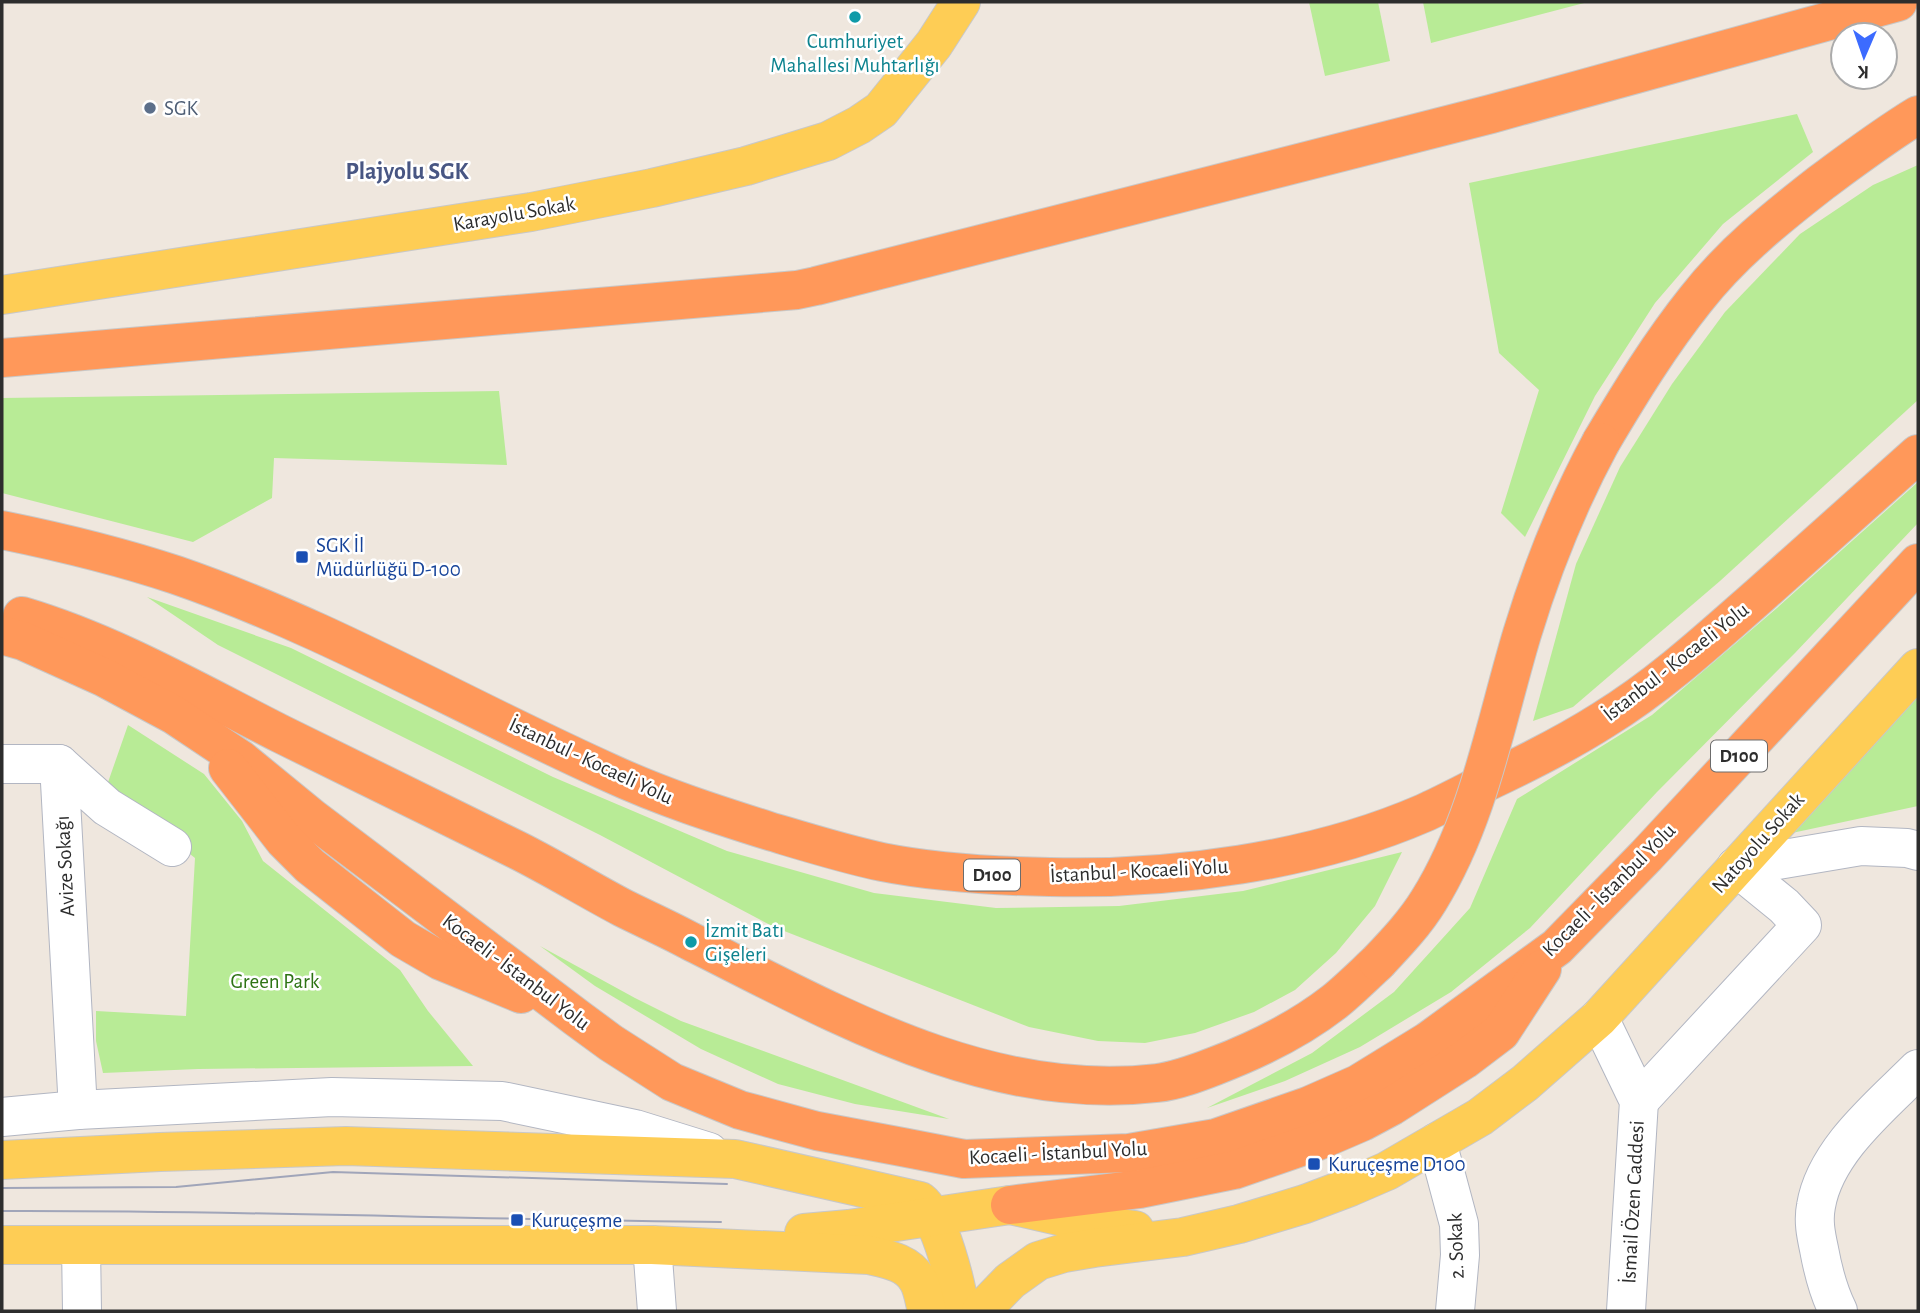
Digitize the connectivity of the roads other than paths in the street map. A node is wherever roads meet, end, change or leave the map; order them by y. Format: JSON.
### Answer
{"nodes":[{"id":1,"x":1898,"y":2,"type":"edge"},
{"id":2,"x":954,"y":7,"type":"edge"},
{"id":3,"x":1918,"y":115,"type":"edge"},
{"id":4,"x":2,"y":295,"type":"edge"},
{"id":5,"x":2,"y":358,"type":"edge"},
{"id":6,"x":1918,"y":454,"type":"edge"},
{"id":7,"x":2,"y":530,"type":"edge"},
{"id":8,"x":1918,"y":563,"type":"edge"},
{"id":9,"x":2,"y":610,"type":"edge"},
{"id":10,"x":2,"y":635,"type":"edge"},
{"id":11,"x":1918,"y":668,"type":"edge"},
{"id":12,"x":2,"y":764,"type":"edge"},
{"id":13,"x":59,"y":764,"type":"junction"},
{"id":14,"x":172,"y":847,"type":"dead end"},
{"id":15,"x":1918,"y":851,"type":"edge"},
{"id":16,"x":1736,"y":867,"type":"junction"},
{"id":17,"x":1557,"y":947,"type":"junction"},
{"id":18,"x":1599,"y":1018,"type":"junction"},
{"id":19,"x":1918,"y":1069,"type":"edge"},
{"id":20,"x":1639,"y":1101,"type":"junction"},
{"id":21,"x":78,"y":1110,"type":"junction"},
{"id":22,"x":2,"y":1117,"type":"edge"},
{"id":23,"x":1437,"y":1142,"type":"junction"},
{"id":24,"x":735,"y":1159,"type":"junction"},
{"id":25,"x":2,"y":1160,"type":"edge"},
{"id":26,"x":1010,"y":1205,"type":"junction"},
{"id":27,"x":933,"y":1216,"type":"junction"},
{"id":28,"x":1183,"y":1237,"type":"junction"},
{"id":29,"x":2,"y":1245,"type":"edge"},
{"id":30,"x":81,"y":1245,"type":"junction"},
{"id":31,"x":652,"y":1245,"type":"junction"},
{"id":32,"x":82,"y":1311,"type":"edge"},
{"id":33,"x":657,"y":1311,"type":"edge"},
{"id":34,"x":927,"y":1311,"type":"edge"},
{"id":35,"x":961,"y":1311,"type":"edge"},
{"id":36,"x":981,"y":1311,"type":"edge"},
{"id":37,"x":1455,"y":1311,"type":"edge"},
{"id":38,"x":1626,"y":1311,"type":"edge"},
{"id":39,"x":1838,"y":1311,"type":"edge"}],
"edges":[{"from":1,"to":5,"type":"highway"},
{"from":2,"to":4,"type":"main road","name":"Karayolu Sokak"},
{"from":3,"to":9,"type":"highway","bridge":true},
{"from":6,"to":7,"type":"highway","name":"İstanbul - Kocaeli Yolu","number":"D100"},
{"from":8,"to":17,"type":"highway","name":"Kocaeli - İstanbul Yolu","number":"D100"},
{"from":10,"to":17,"type":"highway","name":"Kocaeli - İstanbul Yolu","number":"D100"},
{"from":11,"to":16,"type":"main road","name":"Natoyolu Sokak"},
{"from":12,"to":13,"type":"street"},
{"from":13,"to":14,"type":"street","name":"Avize Sokağı"},
{"from":13,"to":21,"type":"street","name":"Avize Sokağı"},
{"from":15,"to":16,"type":"street"},
{"from":16,"to":18,"type":"main road","name":"Natoyolu Sokak"},
{"from":16,"to":20,"type":"street"},
{"from":17,"to":26,"type":"highway"},
{"from":18,"to":20,"type":"street","name":"İsmail Özen Caddesi"},
{"from":18,"to":23,"type":"main road","name":"Natoyolu Sokak"},
{"from":19,"to":39,"type":"street"},
{"from":20,"to":38,"type":"street","name":"İsmail Özen Caddesi"},
{"from":21,"to":22,"type":"street"},
{"from":21,"to":24,"type":"street"},
{"from":23,"to":28,"type":"main road","name":"Natoyolu Sokak"},
{"from":23,"to":37,"type":"street","name":"2. Sokak"},
{"from":24,"to":25,"type":"main road"},
{"from":24,"to":27,"type":"main road"},
{"from":26,"to":27,"type":"main road"},
{"from":26,"to":28,"type":"main road"},
{"from":26,"to":35,"type":"main road"},
{"from":27,"to":31,"type":"main road"},
{"from":27,"to":35,"type":"main road"},
{"from":28,"to":36,"type":"main road","name":"Natoyolu Sokak"},
{"from":29,"to":30,"type":"main road"},
{"from":30,"to":31,"type":"main road"},
{"from":30,"to":32,"type":"street"},
{"from":31,"to":33,"type":"street"},
{"from":31,"to":34,"type":"main road"}]}
